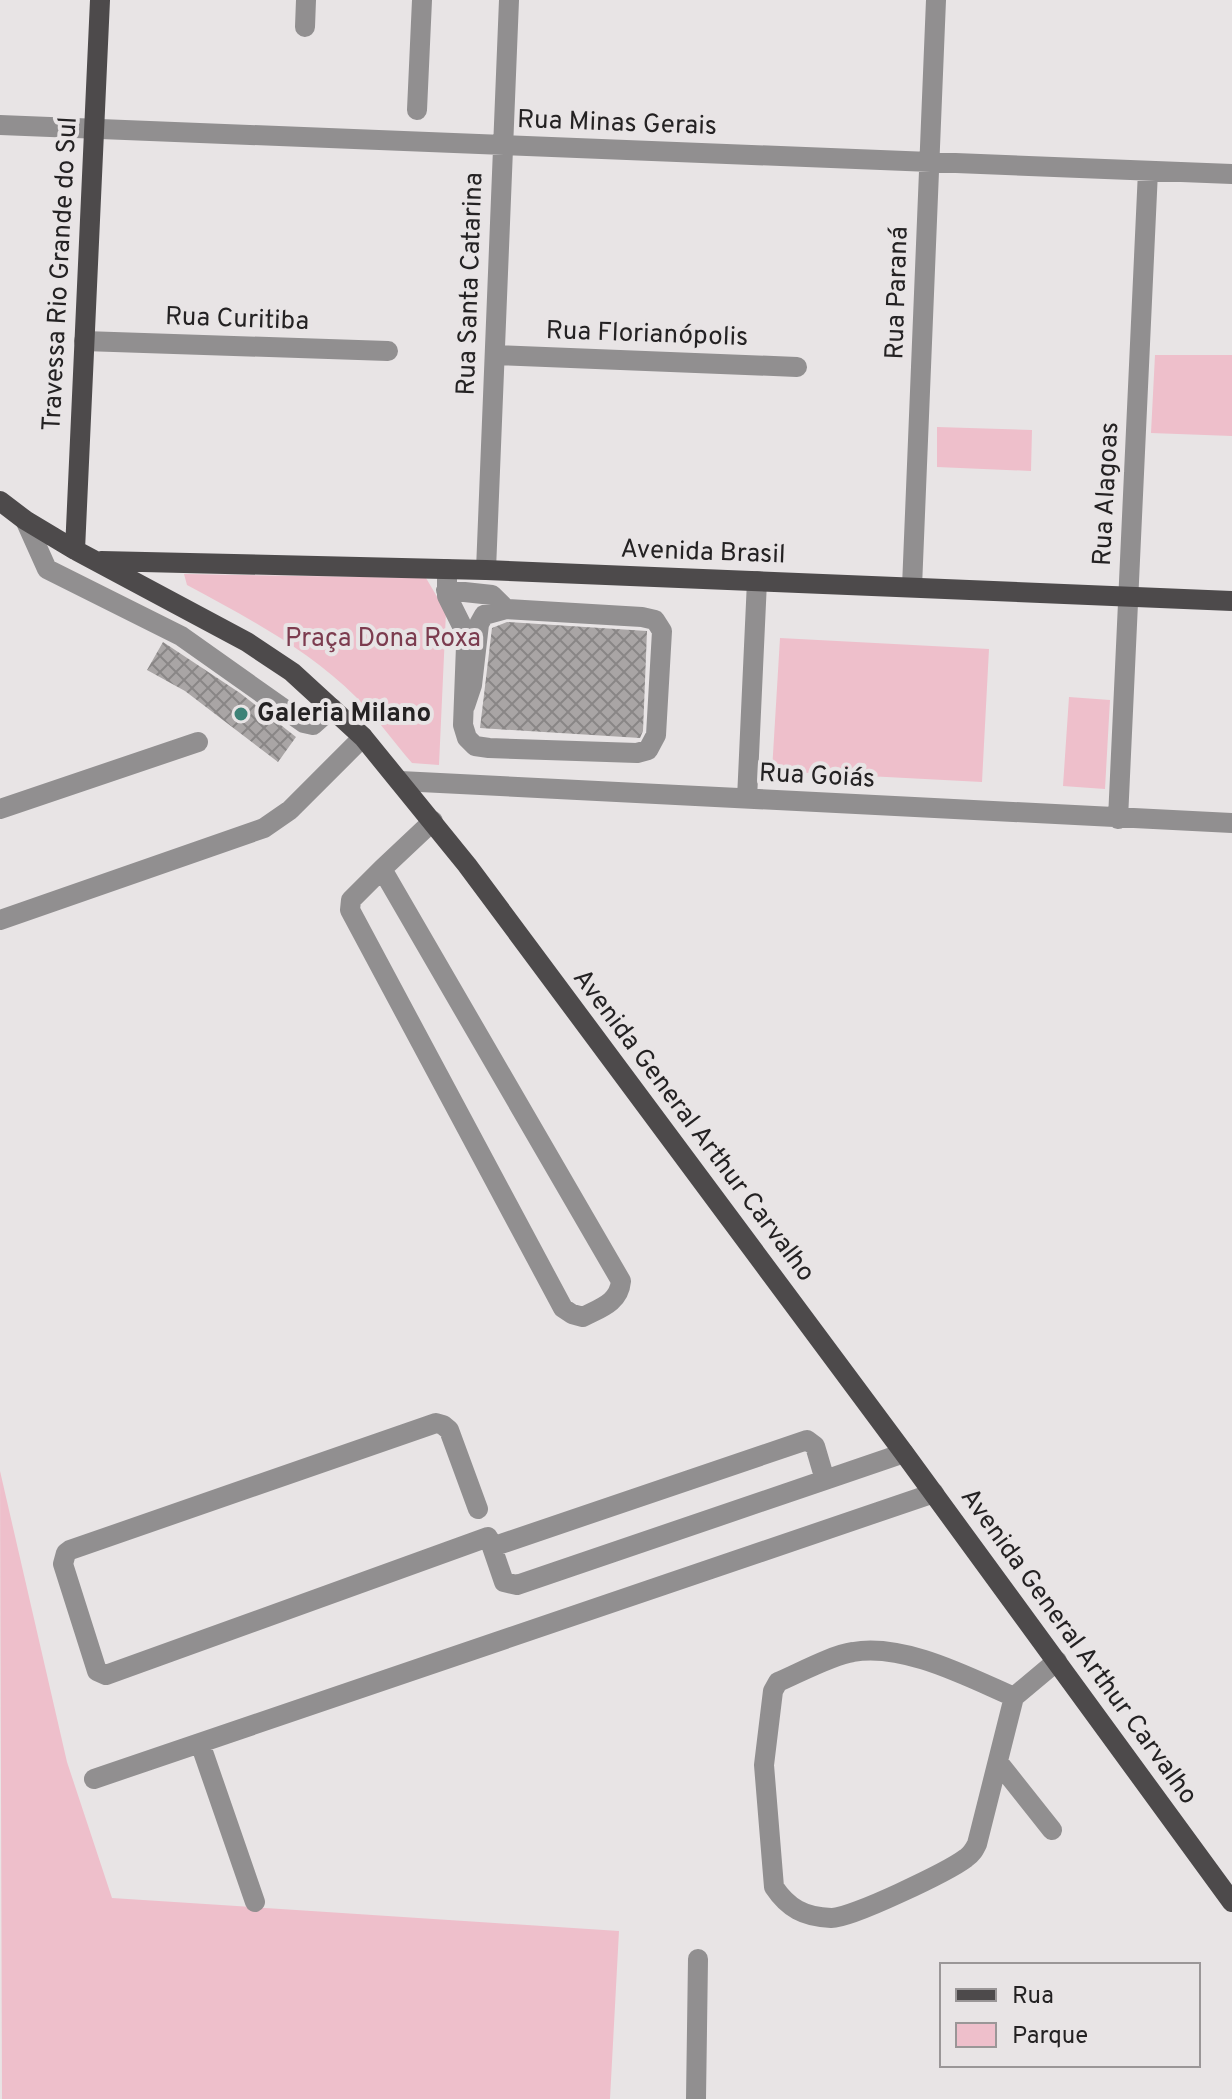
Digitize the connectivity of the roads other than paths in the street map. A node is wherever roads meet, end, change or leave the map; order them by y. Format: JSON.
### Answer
{"nodes":[{"id":1,"x":100,"y":0,"type":"edge"},
{"id":2,"x":306,"y":0,"type":"edge"},
{"id":3,"x":422,"y":0,"type":"edge"},
{"id":4,"x":509,"y":0,"type":"edge"},
{"id":5,"x":936,"y":0,"type":"edge"},
{"id":6,"x":305,"y":27,"type":"dead end"},
{"id":7,"x":417,"y":110,"type":"dead end"},
{"id":8,"x":0,"y":125,"type":"edge"},
{"id":9,"x":94,"y":130,"type":"junction"},
{"id":10,"x":503,"y":145,"type":"junction"},
{"id":11,"x":930,"y":162,"type":"junction"},
{"id":12,"x":1148,"y":171,"type":"junction"},
{"id":13,"x":1232,"y":174,"type":"edge"},
{"id":14,"x":84,"y":341,"type":"junction"},
{"id":15,"x":388,"y":351,"type":"dead end"},
{"id":16,"x":495,"y":355,"type":"junction"},
{"id":17,"x":797,"y":367,"type":"dead end"},
{"id":18,"x":0,"y":501,"type":"edge"},
{"id":19,"x":25,"y":520,"type":"junction"},
{"id":20,"x":75,"y":550,"type":"junction"},
{"id":21,"x":96,"y":561,"type":"junction"},
{"id":22,"x":172,"y":563,"type":"junction"},
{"id":23,"x":447,"y":569,"type":"junction"},
{"id":24,"x":486,"y":570,"type":"junction"},
{"id":25,"x":757,"y":581,"type":"junction"},
{"id":26,"x":912,"y":587,"type":"junction"},
{"id":27,"x":446,"y":590,"type":"junction"},
{"id":28,"x":154,"y":591,"type":"junction"},
{"id":29,"x":1128,"y":596,"type":"junction"},
{"id":30,"x":1232,"y":601,"type":"edge"},
{"id":31,"x":506,"y":609,"type":"junction"},
{"id":32,"x":465,"y":706,"type":"junction"},
{"id":33,"x":332,"y":708,"type":"junction"},
{"id":34,"x":363,"y":737,"type":"junction"},
{"id":35,"x":198,"y":742,"type":"dead end"},
{"id":36,"x":400,"y":781,"type":"junction"},
{"id":37,"x":747,"y":799,"type":"junction"},
{"id":38,"x":0,"y":809,"type":"edge"},
{"id":39,"x":1118,"y":819,"type":"junction"},
{"id":40,"x":433,"y":821,"type":"junction"},
{"id":41,"x":1232,"y":823,"type":"edge"},
{"id":42,"x":382,"y":869,"type":"junction"},
{"id":43,"x":0,"y":920,"type":"edge"},
{"id":44,"x":904,"y":1453,"type":"junction"},
{"id":45,"x":825,"y":1480,"type":"junction"},
{"id":46,"x":934,"y":1493,"type":"junction"},
{"id":47,"x":478,"y":1509,"type":"dead end"},
{"id":48,"x":488,"y":1537,"type":"dead end"},
{"id":49,"x":1057,"y":1661,"type":"junction"},
{"id":50,"x":1014,"y":1697,"type":"junction"},
{"id":51,"x":200,"y":1743,"type":"junction"},
{"id":52,"x":998,"y":1762,"type":"junction"},
{"id":53,"x":94,"y":1779,"type":"dead end"},
{"id":54,"x":1052,"y":1830,"type":"dead end"},
{"id":55,"x":255,"y":1902,"type":"dead end"},
{"id":56,"x":1232,"y":1902,"type":"edge"},
{"id":57,"x":698,"y":1959,"type":"dead end"},
{"id":58,"x":696,"y":2099,"type":"edge"}],
"edges":[{"from":1,"to":9,"type":"main road","name":"Travessa Rio Grande do Sul"},
{"from":2,"to":6,"type":"street"},
{"from":3,"to":7,"type":"street"},
{"from":4,"to":10,"type":"street","name":"Rua Santa Catarina"},
{"from":5,"to":11,"type":"street","name":"Rua Paraná"},
{"from":8,"to":9,"type":"street","name":"Rua Minas Gerais"},
{"from":9,"to":10,"type":"street","name":"Rua Minas Gerais"},
{"from":9,"to":14,"type":"main road","name":"Travessa Rio Grande do Sul"},
{"from":10,"to":11,"type":"street","name":"Rua Minas Gerais"},
{"from":10,"to":16,"type":"street","name":"Rua Santa Catarina"},
{"from":11,"to":12,"type":"street","name":"Rua Minas Gerais"},
{"from":11,"to":26,"type":"street","name":"Rua Paraná"},
{"from":12,"to":13,"type":"street","name":"Rua Minas Gerais"},
{"from":12,"to":29,"type":"street","name":"Rua Alagoas"},
{"from":14,"to":15,"type":"street","name":"Rua Curitiba"},
{"from":14,"to":20,"type":"main road","name":"Travessa Rio Grande do Sul"},
{"from":16,"to":17,"type":"street","name":"Rua Florianópolis"},
{"from":16,"to":24,"type":"street","name":"Rua Santa Catarina"},
{"from":18,"to":19,"type":"main road","name":"Avenida General Arthur Carvalho"},
{"from":19,"to":20,"type":"main road","name":"Avenida General Arthur Carvalho"},
{"from":19,"to":33,"type":"street"},
{"from":20,"to":21,"type":"main road","name":"Avenida General Arthur Carvalho"},
{"from":21,"to":22,"type":"main road","name":"Avenida Brasil"},
{"from":21,"to":28,"type":"main road","name":"Avenida General Arthur Carvalho"},
{"from":22,"to":23,"type":"main road","name":"Avenida Brasil"},
{"from":22,"to":28,"type":"main road"},
{"from":23,"to":24,"type":"main road","name":"Avenida Brasil"},
{"from":23,"to":27,"type":"street"},
{"from":24,"to":25,"type":"main road","name":"Avenida Brasil"},
{"from":25,"to":26,"type":"main road","name":"Avenida Brasil"},
{"from":25,"to":37,"type":"street"},
{"from":26,"to":29,"type":"main road","name":"Avenida Brasil"},
{"from":27,"to":31,"type":"street"},
{"from":27,"to":32,"type":"street"},
{"from":28,"to":33,"type":"main road","name":"Avenida General Arthur Carvalho"},
{"from":29,"to":30,"type":"main road","name":"Avenida Brasil"},
{"from":29,"to":39,"type":"street","name":"Rua Alagoas"},
{"from":31,"to":32,"type":"street"},
{"from":31,"to":32,"type":"street"},
{"from":33,"to":34,"type":"main road","name":"Avenida General Arthur Carvalho"},
{"from":34,"to":36,"type":"main road","name":"Avenida General Arthur Carvalho"},
{"from":34,"to":43,"type":"street"},
{"from":35,"to":38,"type":"street"},
{"from":36,"to":37,"type":"street","name":"Rua Goiás"},
{"from":36,"to":40,"type":"main road","name":"Avenida General Arthur Carvalho"},
{"from":37,"to":39,"type":"street","name":"Rua Goiás"},
{"from":39,"to":41,"type":"street","name":"Rua Goiás"},
{"from":40,"to":42,"type":"street"},
{"from":40,"to":44,"type":"main road","name":"Avenida General Arthur Carvalho"},
{"from":42,"to":42,"type":"street"},
{"from":44,"to":45,"type":"street"},
{"from":44,"to":46,"type":"main road","name":"Avenida General Arthur Carvalho"},
{"from":45,"to":45,"type":"street"},
{"from":46,"to":49,"type":"main road","name":"Avenida General Arthur Carvalho"},
{"from":46,"to":51,"type":"street"},
{"from":47,"to":48,"type":"street"},
{"from":49,"to":50,"type":"street"},
{"from":49,"to":56,"type":"main road","name":"Avenida General Arthur Carvalho"},
{"from":50,"to":52,"type":"street"},
{"from":50,"to":52,"type":"street"},
{"from":51,"to":53,"type":"street"},
{"from":51,"to":55,"type":"street"},
{"from":52,"to":54,"type":"street"},
{"from":57,"to":58,"type":"street"}]}
